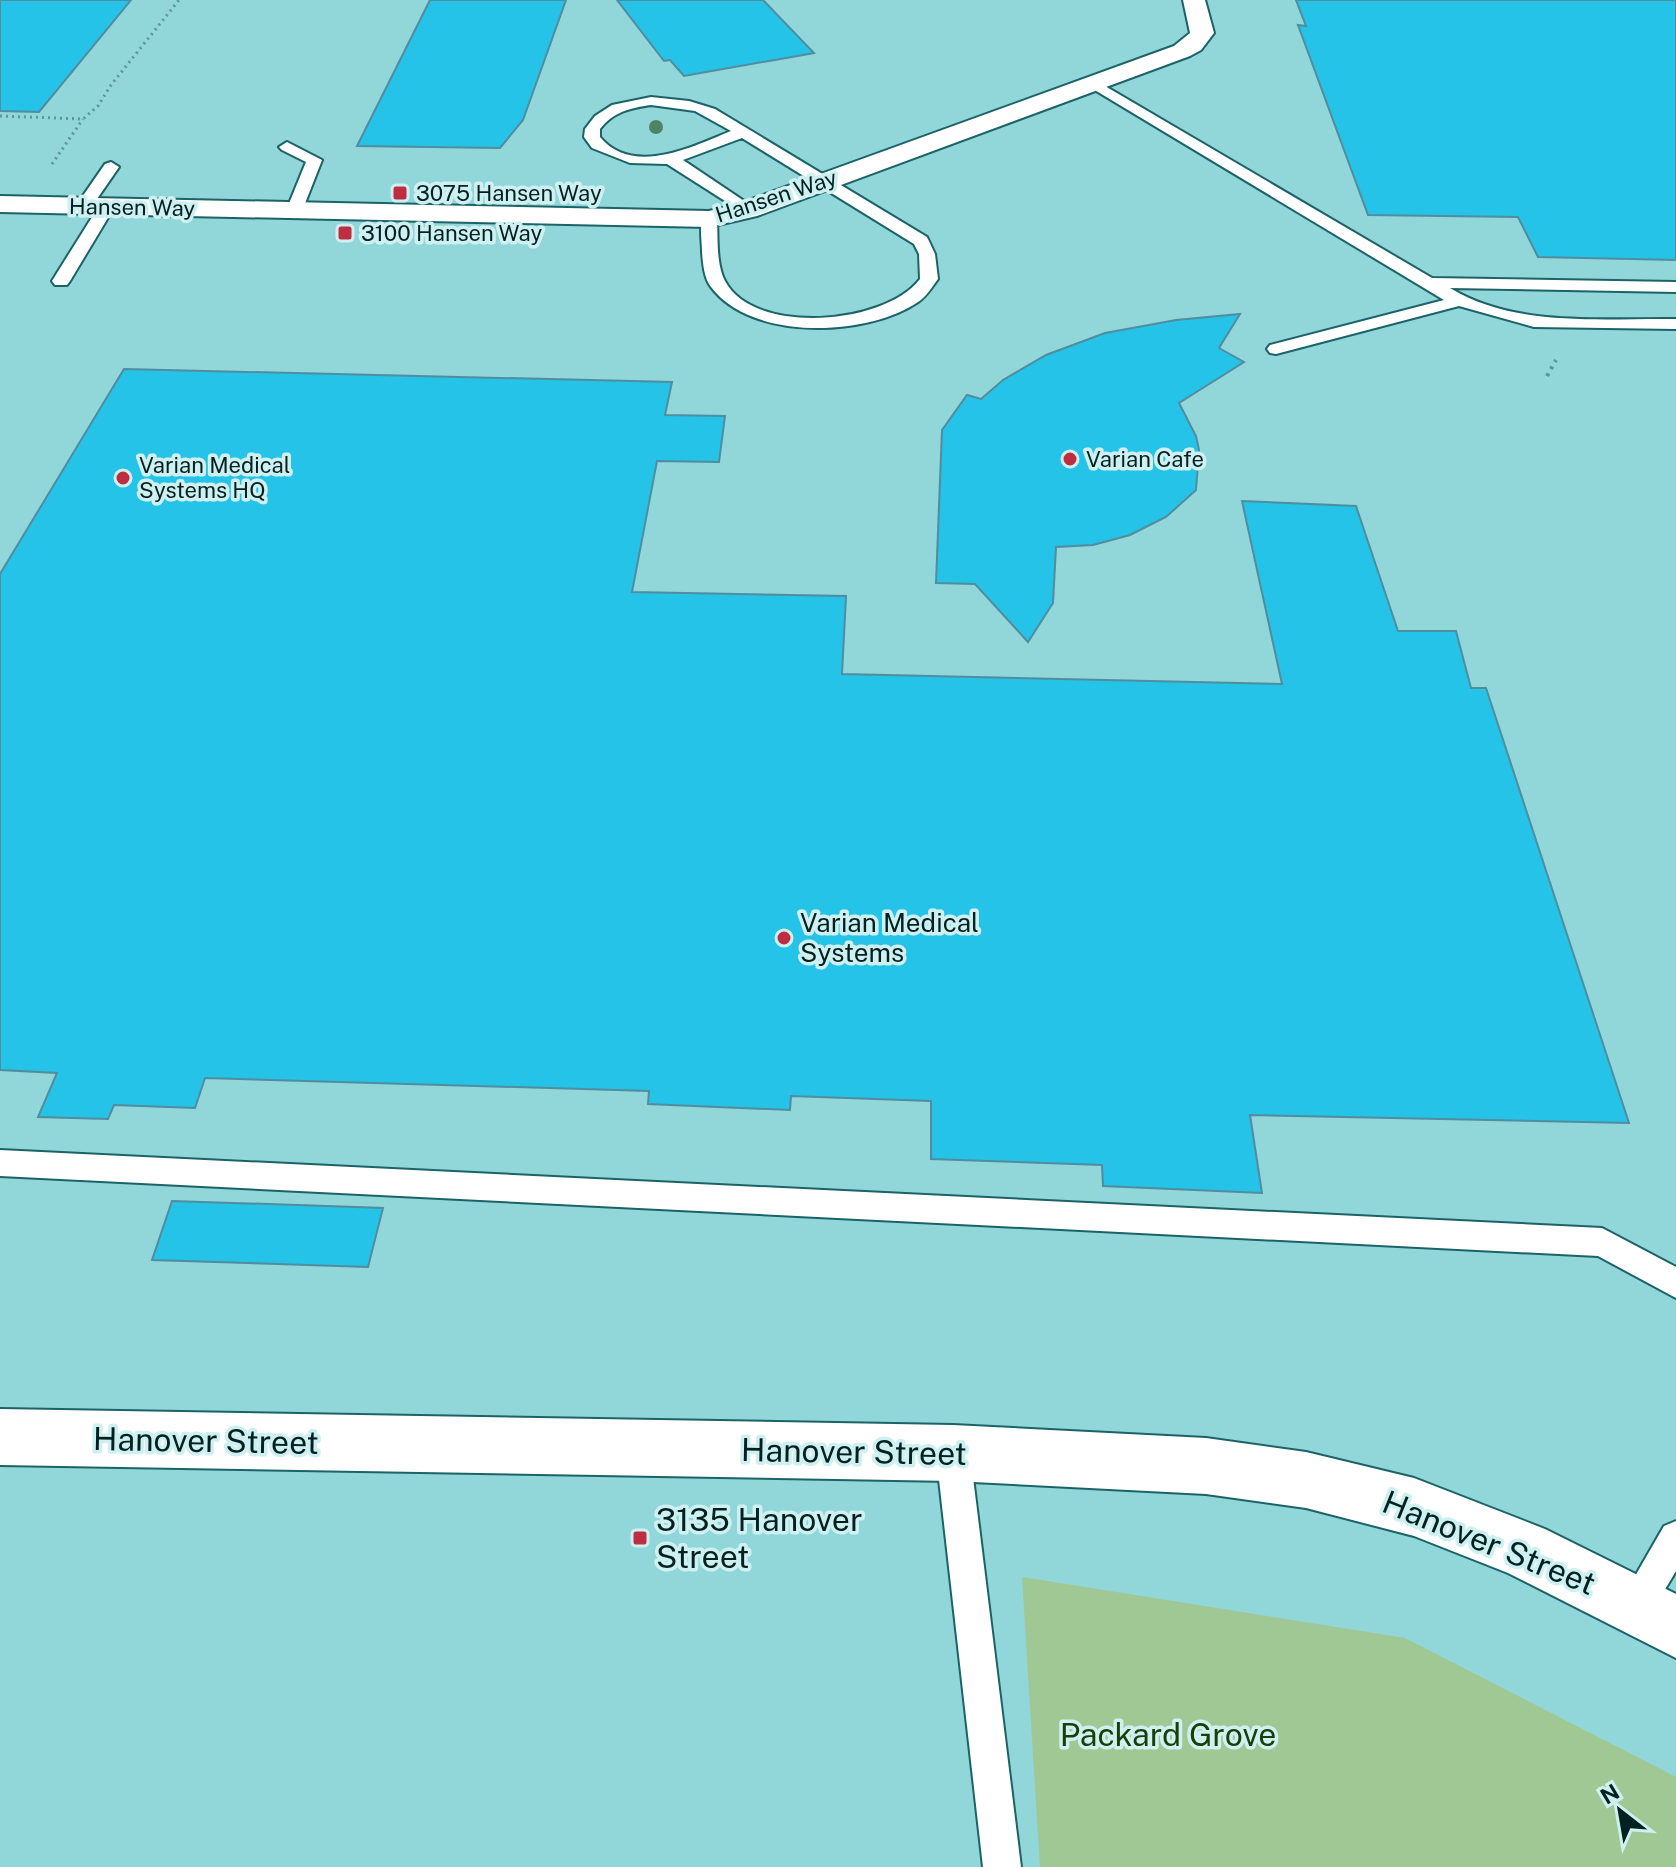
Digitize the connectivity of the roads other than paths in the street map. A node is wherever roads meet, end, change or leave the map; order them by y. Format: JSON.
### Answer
{"nodes":[{"id":1,"x":1194,"y":0,"type":"edge"},
{"id":2,"x":1093,"y":83,"type":"junction"},
{"id":3,"x":743,"y":132,"type":"junction"},
{"id":4,"x":287,"y":147,"type":"dead end"},
{"id":5,"x":669,"y":158,"type":"junction"},
{"id":6,"x":111,"y":167,"type":"dead end"},
{"id":7,"x":825,"y":181,"type":"junction"},
{"id":8,"x":0,"y":204,"type":"edge"},
{"id":9,"x":96,"y":206,"type":"junction"},
{"id":10,"x":747,"y":210,"type":"junction"},
{"id":11,"x":294,"y":211,"type":"junction"},
{"id":12,"x":709,"y":219,"type":"junction"},
{"id":13,"x":61,"y":281,"type":"dead end"},
{"id":14,"x":1428,"y":282,"type":"junction"},
{"id":15,"x":1676,"y":287,"type":"edge"},
{"id":16,"x":1459,"y":301,"type":"junction"},
{"id":17,"x":1676,"y":324,"type":"edge"},
{"id":18,"x":1276,"y":349,"type":"dead end"},
{"id":19,"x":0,"y":1163,"type":"edge"},
{"id":20,"x":1676,"y":1283,"type":"edge"},
{"id":21,"x":0,"y":1437,"type":"edge"},
{"id":22,"x":953,"y":1453,"type":"junction"},
{"id":23,"x":1676,"y":1538,"type":"edge"},
{"id":24,"x":1656,"y":1616,"type":"edge"},
{"id":25,"x":1002,"y":1867,"type":"edge"}],
"edges":[{"from":1,"to":2,"type":"street","name":"Hansen Way"},
{"from":2,"to":7,"type":"street","name":"Hansen Way"},
{"from":2,"to":14,"type":"lane"},
{"from":3,"to":5,"type":"lane"},
{"from":3,"to":5,"type":"lane"},
{"from":3,"to":7,"type":"lane"},
{"from":4,"to":11,"type":"lane"},
{"from":5,"to":10,"type":"lane"},
{"from":6,"to":9,"type":"lane"},
{"from":7,"to":10,"type":"street","name":"Hansen Way"},
{"from":7,"to":12,"type":"lane"},
{"from":8,"to":9,"type":"street","name":"Hansen Way"},
{"from":9,"to":11,"type":"street","name":"Hansen Way"},
{"from":9,"to":13,"type":"lane"},
{"from":10,"to":12,"type":"street","name":"Hansen Way"},
{"from":11,"to":12,"type":"street","name":"Hansen Way"},
{"from":14,"to":15,"type":"lane"},
{"from":14,"to":16,"type":"lane"},
{"from":16,"to":17,"type":"lane"},
{"from":16,"to":18,"type":"lane"},
{"from":19,"to":20,"type":"lane"},
{"from":21,"to":22,"type":"street","name":"Hanover Street"},
{"from":22,"to":24,"type":"street","name":"Hanover Street"},
{"from":22,"to":25,"type":"lane"},
{"from":23,"to":24,"type":"lane"}]}
